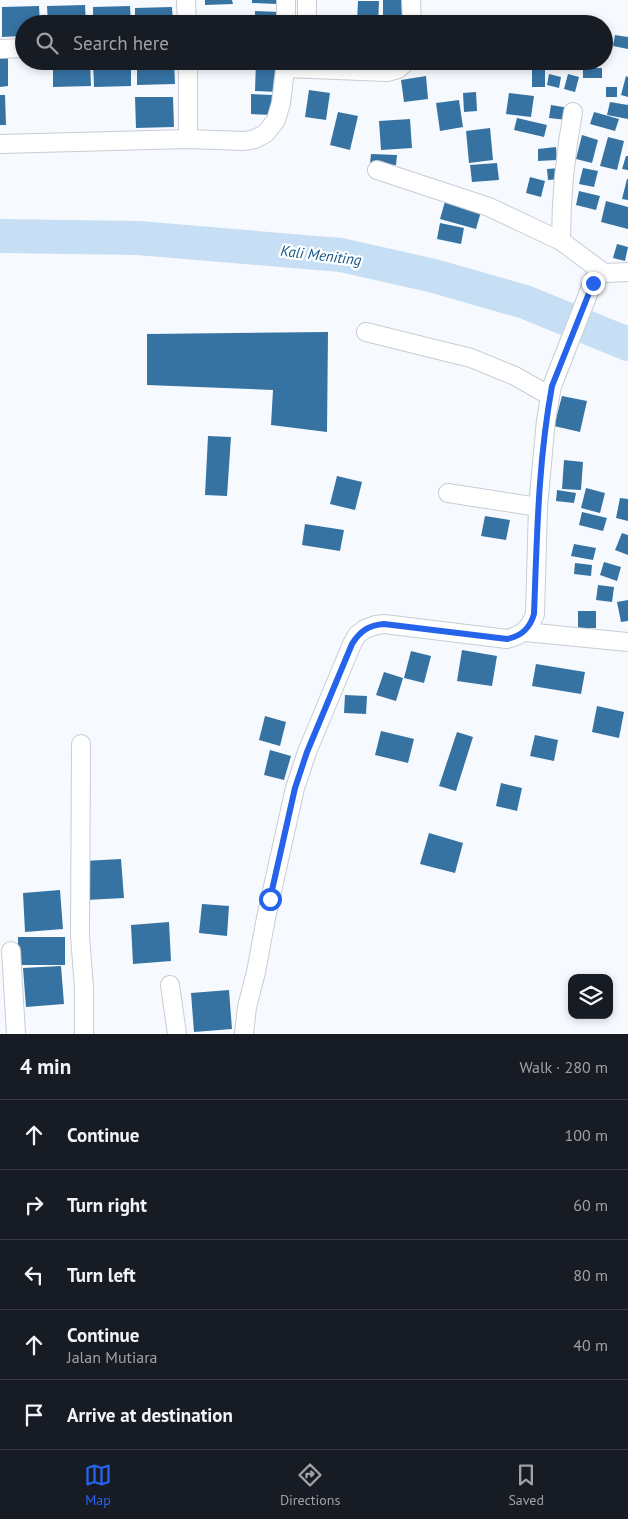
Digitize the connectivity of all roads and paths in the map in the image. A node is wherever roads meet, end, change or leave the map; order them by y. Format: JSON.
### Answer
{"nodes":[{"id":1,"x":186,"y":0,"type":"edge"},
{"id":2,"x":286,"y":0,"type":"edge"},
{"id":3,"x":307,"y":0,"type":"edge"},
{"id":4,"x":411,"y":0,"type":"edge"},
{"id":5,"x":187,"y":15,"type":"edge"},
{"id":6,"x":286,"y":15,"type":"edge"},
{"id":7,"x":307,"y":15,"type":"edge"},
{"id":8,"x":412,"y":15,"type":"edge"},
{"id":9,"x":15,"y":48,"type":"edge"},
{"id":10,"x":0,"y":49,"type":"edge"},
{"id":11,"x":188,"y":70,"type":"edge"},
{"id":12,"x":285,"y":70,"type":"edge"},
{"id":13,"x":302,"y":70,"type":"edge"},
{"id":14,"x":367,"y":70,"type":"edge"},
{"id":15,"x":396,"y":70,"type":"edge"},
{"id":16,"x":283,"y":88,"type":"junction"},
{"id":17,"x":573,"y":112,"type":"dead end"},
{"id":18,"x":188,"y":139,"type":"junction"},
{"id":19,"x":0,"y":144,"type":"edge"},
{"id":20,"x":377,"y":170,"type":"dead end"},
{"id":21,"x":561,"y":241,"type":"junction"},
{"id":22,"x":628,"y":272,"type":"edge"},
{"id":23,"x":598,"y":278,"type":"junction"},
{"id":24,"x":366,"y":332,"type":"dead end"},
{"id":25,"x":551,"y":391,"type":"junction"},
{"id":26,"x":448,"y":493,"type":"dead end"},
{"id":27,"x":538,"y":507,"type":"junction"},
{"id":28,"x":524,"y":632,"type":"junction"},
{"id":29,"x":628,"y":642,"type":"edge"},
{"id":30,"x":81,"y":744,"type":"dead end"},
{"id":31,"x":11,"y":951,"type":"dead end"},
{"id":32,"x":170,"y":985,"type":"dead end"},
{"id":33,"x":16,"y":1034,"type":"edge"},
{"id":34,"x":84,"y":1034,"type":"edge"},
{"id":35,"x":177,"y":1034,"type":"edge"},
{"id":36,"x":244,"y":1034,"type":"edge"}],
"edges":[{"from":1,"to":5,"type":"street"},
{"from":2,"to":6,"type":"street"},
{"from":3,"to":7,"type":"street"},
{"from":4,"to":8,"type":"street"},
{"from":9,"to":10,"type":"street"},
{"from":11,"to":18,"type":"street"},
{"from":12,"to":16,"type":"street"},
{"from":13,"to":16,"type":"street"},
{"from":14,"to":15,"type":"street"},
{"from":16,"to":18,"type":"street"},
{"from":17,"to":21,"type":"street"},
{"from":18,"to":19,"type":"street"},
{"from":20,"to":21,"type":"street"},
{"from":21,"to":23,"type":"street"},
{"from":22,"to":23,"type":"street"},
{"from":23,"to":25,"type":"street"},
{"from":24,"to":25,"type":"street"},
{"from":25,"to":27,"type":"street"},
{"from":26,"to":27,"type":"street"},
{"from":27,"to":28,"type":"street"},
{"from":28,"to":29,"type":"street"},
{"from":28,"to":36,"type":"street"},
{"from":30,"to":34,"type":"street"},
{"from":31,"to":33,"type":"street"},
{"from":32,"to":35,"type":"street"}]}
